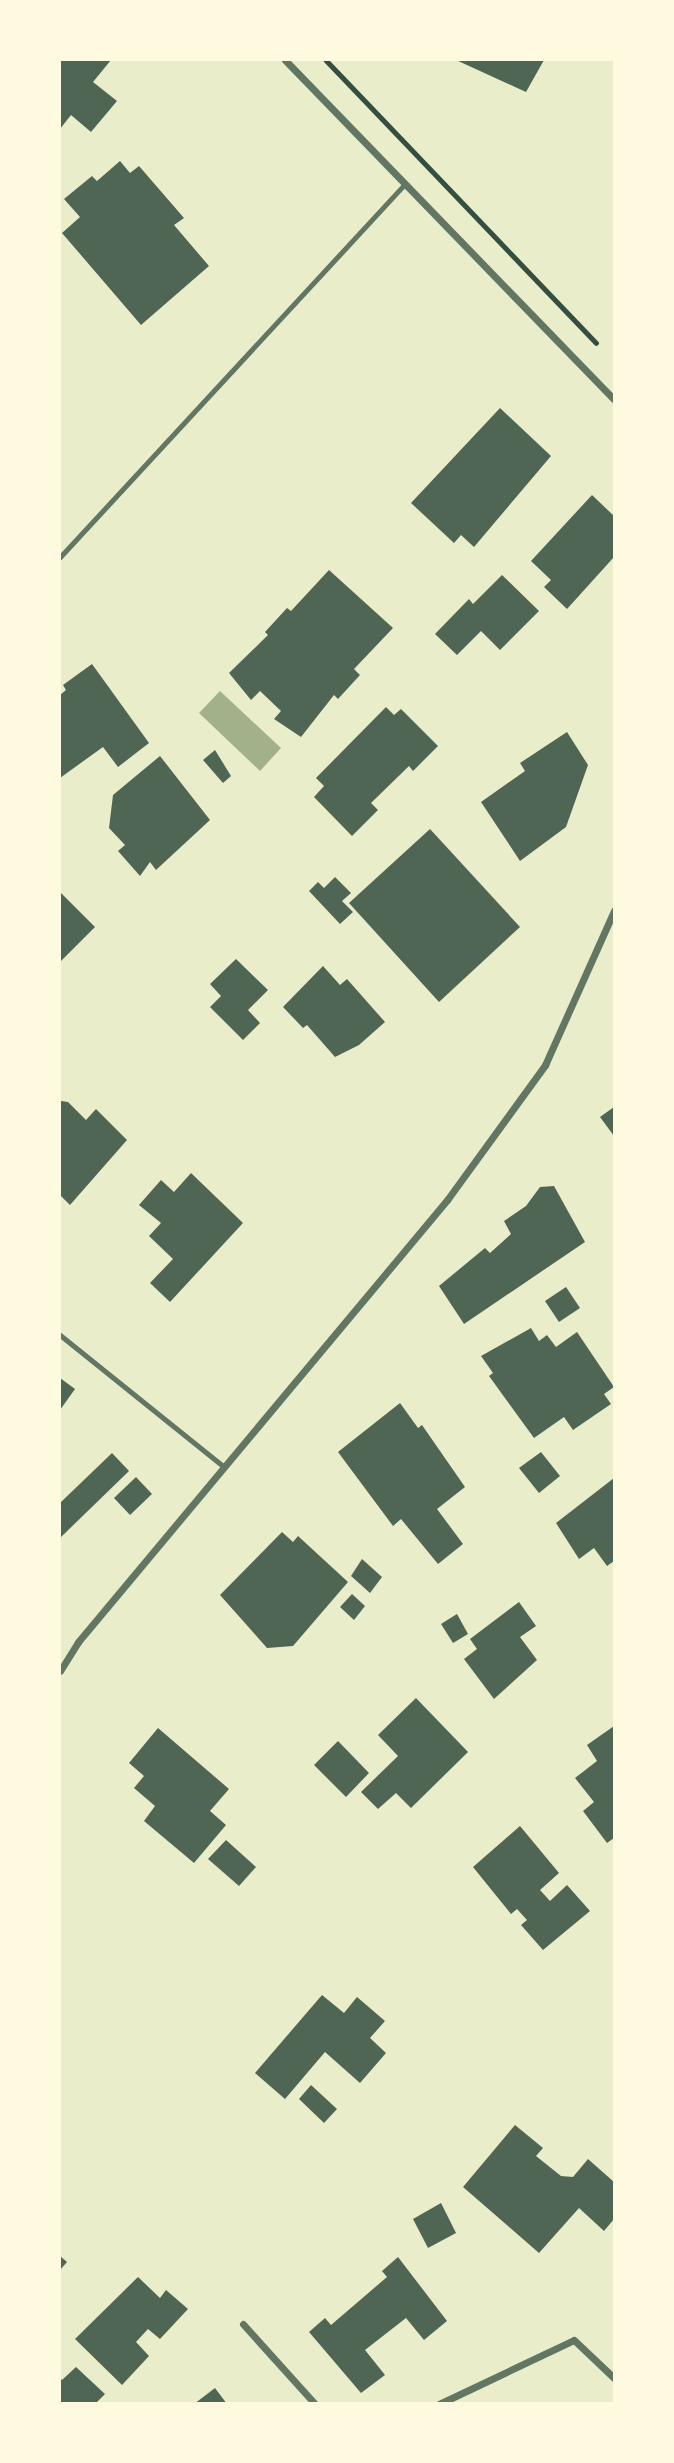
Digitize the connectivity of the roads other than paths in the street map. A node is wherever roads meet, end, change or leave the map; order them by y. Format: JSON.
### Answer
{"nodes":[{"id":1,"x":285,"y":60,"type":"edge"},
{"id":2,"x":403,"y":186,"type":"junction"},
{"id":3,"x":614,"y":400,"type":"edge"},
{"id":4,"x":60,"y":556,"type":"edge"},
{"id":5,"x":614,"y":913,"type":"edge"},
{"id":6,"x":60,"y":1335,"type":"edge"},
{"id":7,"x":224,"y":1467,"type":"junction"},
{"id":8,"x":60,"y":1671,"type":"edge"},
{"id":9,"x":243,"y":2324,"type":"dead end"},
{"id":10,"x":614,"y":2378,"type":"edge"},
{"id":11,"x":315,"y":2403,"type":"edge"},
{"id":12,"x":439,"y":2403,"type":"edge"}],
"edges":[{"from":1,"to":2,"type":"street"},
{"from":2,"to":3,"type":"street"},
{"from":2,"to":4,"type":"lane"},
{"from":5,"to":7,"type":"street"},
{"from":6,"to":7,"type":"lane"},
{"from":7,"to":8,"type":"street"},
{"from":9,"to":11,"type":"street"},
{"from":10,"to":12,"type":"street"}]}
